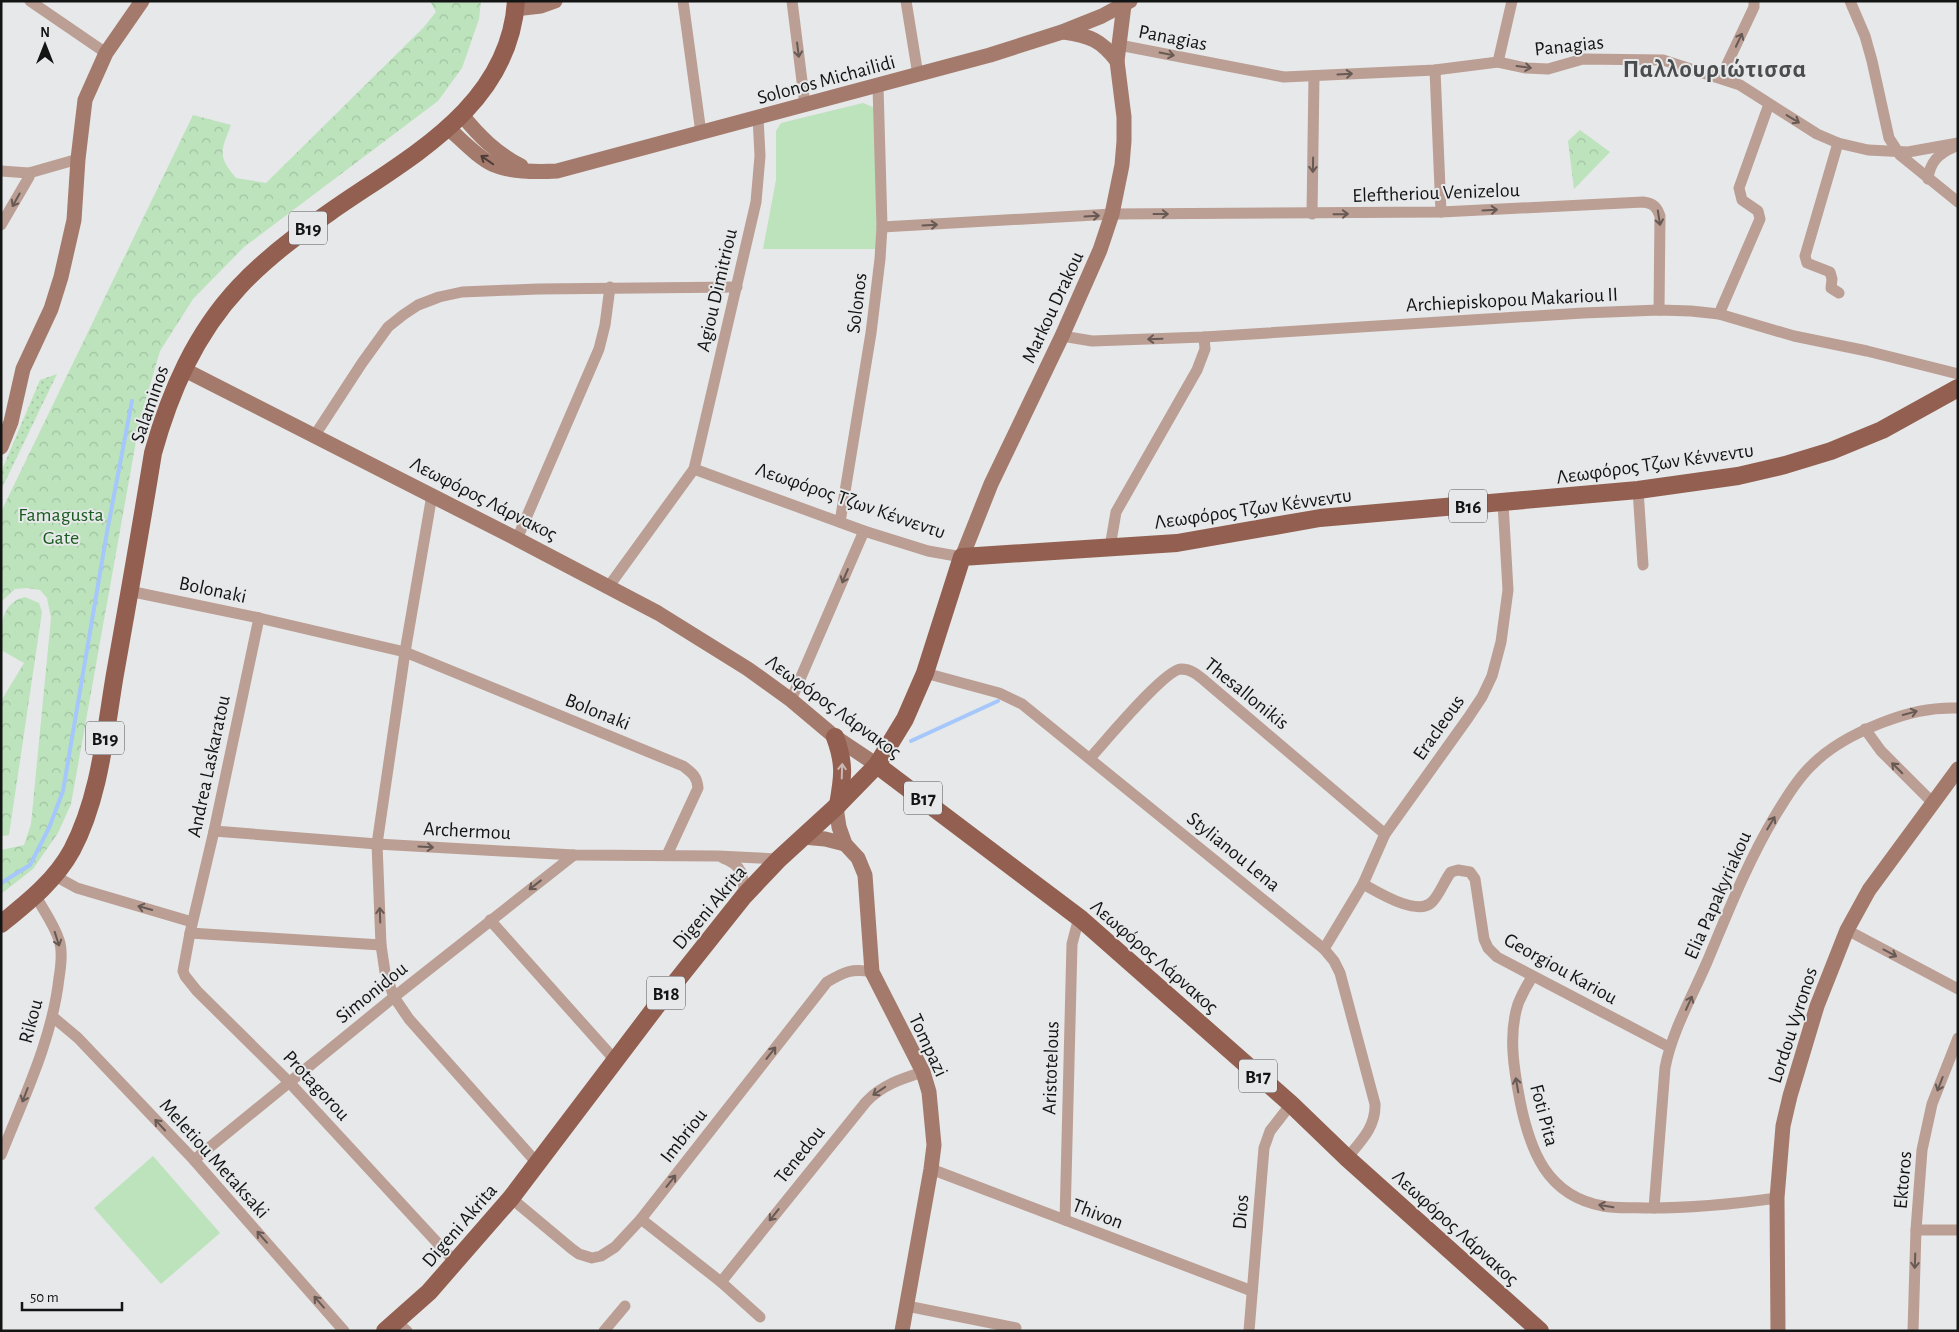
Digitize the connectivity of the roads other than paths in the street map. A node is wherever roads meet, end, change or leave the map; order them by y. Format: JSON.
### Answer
{"nodes":[{"id":1,"x":30,"y":1,"type":"edge"},
{"id":2,"x":142,"y":1,"type":"edge"},
{"id":3,"x":555,"y":1,"type":"edge"},
{"id":4,"x":683,"y":1,"type":"edge"},
{"id":5,"x":792,"y":1,"type":"edge"},
{"id":6,"x":906,"y":1,"type":"edge"},
{"id":7,"x":1512,"y":1,"type":"edge"},
{"id":8,"x":1754,"y":1,"type":"edge"},
{"id":9,"x":1850,"y":1,"type":"edge"},
{"id":10,"x":1128,"y":3,"type":"edge"},
{"id":11,"x":515,"y":5,"type":"edge"},
{"id":12,"x":1102,"y":16,"type":"junction"},
{"id":13,"x":1062,"y":32,"type":"junction"},
{"id":14,"x":1119,"y":45,"type":"junction"},
{"id":15,"x":106,"y":52,"type":"junction"},
{"id":16,"x":1117,"y":61,"type":"junction"},
{"id":17,"x":1498,"y":62,"type":"junction"},
{"id":18,"x":1434,"y":70,"type":"junction"},
{"id":19,"x":918,"y":75,"type":"junction"},
{"id":20,"x":1314,"y":76,"type":"junction"},
{"id":21,"x":1721,"y":77,"type":"junction"},
{"id":22,"x":878,"y":86,"type":"junction"},
{"id":23,"x":1769,"y":104,"type":"junction"},
{"id":24,"x":805,"y":105,"type":"junction"},
{"id":25,"x":462,"y":115,"type":"junction"},
{"id":26,"x":758,"y":118,"type":"junction"},
{"id":27,"x":448,"y":128,"type":"junction"},
{"id":28,"x":701,"y":133,"type":"junction"},
{"id":29,"x":1838,"y":142,"type":"junction"},
{"id":30,"x":1958,"y":145,"type":"edge"},
{"id":31,"x":1896,"y":151,"type":"junction"},
{"id":32,"x":78,"y":158,"type":"junction"},
{"id":33,"x":1,"y":171,"type":"edge"},
{"id":34,"x":534,"y":172,"type":"junction"},
{"id":35,"x":29,"y":173,"type":"junction"},
{"id":36,"x":1928,"y":179,"type":"junction"},
{"id":37,"x":1958,"y":202,"type":"edge"},
{"id":38,"x":1441,"y":212,"type":"junction"},
{"id":39,"x":1112,"y":214,"type":"junction"},
{"id":40,"x":1312,"y":214,"type":"junction"},
{"id":41,"x":1,"y":225,"type":"edge"},
{"id":42,"x":882,"y":228,"type":"junction"},
{"id":43,"x":610,"y":287,"type":"junction"},
{"id":44,"x":737,"y":287,"type":"junction"},
{"id":45,"x":1840,"y":293,"type":"dead end"},
{"id":46,"x":1659,"y":310,"type":"junction"},
{"id":47,"x":1719,"y":314,"type":"junction"},
{"id":48,"x":1062,"y":336,"type":"junction"},
{"id":49,"x":1204,"y":338,"type":"junction"},
{"id":50,"x":183,"y":369,"type":"junction"},
{"id":51,"x":1958,"y":374,"type":"edge"},
{"id":52,"x":1958,"y":388,"type":"edge"},
{"id":53,"x":315,"y":435,"type":"junction"},
{"id":54,"x":1,"y":447,"type":"edge"},
{"id":55,"x":694,"y":469,"type":"junction"},
{"id":56,"x":1638,"y":490,"type":"junction"},
{"id":57,"x":432,"y":495,"type":"junction"},
{"id":58,"x":1503,"y":503,"type":"junction"},
{"id":59,"x":840,"y":522,"type":"junction"},
{"id":60,"x":864,"y":531,"type":"junction"},
{"id":61,"x":517,"y":539,"type":"junction"},
{"id":62,"x":1110,"y":547,"type":"junction"},
{"id":63,"x":962,"y":557,"type":"junction"},
{"id":64,"x":1643,"y":564,"type":"dead end"},
{"id":65,"x":609,"y":586,"type":"junction"},
{"id":66,"x":129,"y":591,"type":"junction"},
{"id":67,"x":259,"y":618,"type":"junction"},
{"id":68,"x":405,"y":652,"type":"junction"},
{"id":69,"x":924,"y":673,"type":"junction"},
{"id":70,"x":790,"y":700,"type":"junction"},
{"id":71,"x":1958,"y":708,"type":"edge"},
{"id":72,"x":1865,"y":729,"type":"junction"},
{"id":73,"x":835,"y":737,"type":"junction"},
{"id":74,"x":1090,"y":758,"type":"junction"},
{"id":75,"x":877,"y":765,"type":"junction"},
{"id":76,"x":1958,"y":769,"type":"edge"},
{"id":77,"x":1932,"y":802,"type":"junction"},
{"id":78,"x":837,"y":806,"type":"junction"},
{"id":79,"x":214,"y":832,"type":"junction"},
{"id":80,"x":1385,"y":834,"type":"junction"},
{"id":81,"x":803,"y":837,"type":"junction"},
{"id":82,"x":377,"y":844,"type":"junction"},
{"id":83,"x":845,"y":844,"type":"junction"},
{"id":84,"x":574,"y":855,"type":"junction"},
{"id":85,"x":667,"y":855,"type":"junction"},
{"id":86,"x":718,"y":856,"type":"junction"},
{"id":87,"x":779,"y":858,"type":"junction"},
{"id":88,"x":55,"y":876,"type":"junction"},
{"id":89,"x":1363,"y":884,"type":"junction"},
{"id":90,"x":36,"y":896,"type":"junction"},
{"id":91,"x":744,"y":896,"type":"junction"},
{"id":92,"x":1081,"y":919,"type":"junction"},
{"id":93,"x":490,"y":920,"type":"junction"},
{"id":94,"x":1,"y":924,"type":"edge"},
{"id":95,"x":191,"y":927,"type":"junction"},
{"id":96,"x":1846,"y":930,"type":"junction"},
{"id":97,"x":381,"y":946,"type":"junction"},
{"id":98,"x":1324,"y":949,"type":"junction"},
{"id":99,"x":872,"y":972,"type":"junction"},
{"id":100,"x":1532,"y":976,"type":"junction"},
{"id":101,"x":1958,"y":989,"type":"edge"},
{"id":102,"x":394,"y":997,"type":"junction"},
{"id":103,"x":53,"y":1017,"type":"junction"},
{"id":104,"x":1958,"y":1038,"type":"edge"},
{"id":105,"x":1669,"y":1048,"type":"junction"},
{"id":106,"x":1955,"y":1054,"type":"edge"},
{"id":107,"x":615,"y":1060,"type":"junction"},
{"id":108,"x":923,"y":1072,"type":"junction"},
{"id":109,"x":290,"y":1082,"type":"junction"},
{"id":110,"x":1290,"y":1104,"type":"junction"},
{"id":111,"x":1,"y":1155,"type":"edge"},
{"id":112,"x":1347,"y":1158,"type":"junction"},
{"id":113,"x":194,"y":1160,"type":"junction"},
{"id":114,"x":537,"y":1162,"type":"junction"},
{"id":115,"x":931,"y":1169,"type":"junction"},
{"id":116,"x":511,"y":1198,"type":"junction"},
{"id":117,"x":1777,"y":1198,"type":"junction"},
{"id":118,"x":1654,"y":1208,"type":"junction"},
{"id":119,"x":641,"y":1219,"type":"junction"},
{"id":120,"x":1064,"y":1220,"type":"junction"},
{"id":121,"x":1916,"y":1230,"type":"junction"},
{"id":122,"x":1958,"y":1230,"type":"edge"},
{"id":123,"x":456,"y":1263,"type":"junction"},
{"id":124,"x":721,"y":1282,"type":"junction"},
{"id":125,"x":1252,"y":1291,"type":"junction"},
{"id":126,"x":625,"y":1306,"type":"dead end"},
{"id":127,"x":906,"y":1306,"type":"junction"},
{"id":128,"x":760,"y":1317,"type":"dead end"},
{"id":129,"x":396,"y":1328,"type":"edge"},
{"id":130,"x":1016,"y":1328,"type":"dead end"},
{"id":131,"x":344,"y":1331,"type":"edge"},
{"id":132,"x":604,"y":1331,"type":"edge"},
{"id":133,"x":902,"y":1331,"type":"edge"},
{"id":134,"x":1249,"y":1331,"type":"edge"},
{"id":135,"x":1540,"y":1331,"type":"edge"},
{"id":136,"x":1778,"y":1331,"type":"edge"},
{"id":137,"x":1913,"y":1331,"type":"edge"}],
"edges":[{"from":1,"to":15,"type":"street"},
{"from":2,"to":15,"type":"main road"},
{"from":3,"to":11,"type":"main road"},
{"from":4,"to":28,"type":"street"},
{"from":5,"to":24,"type":"street","one_way":true},
{"from":6,"to":19,"type":"street"},
{"from":7,"to":17,"type":"street"},
{"from":21,"to":8,"type":"street","one_way":true},
{"from":9,"to":31,"type":"street"},
{"from":10,"to":12,"type":"main road","name":"Solonos Michailidi"},
{"from":10,"to":14,"type":"main road","name":"Markou Drakou"},
{"from":11,"to":25,"type":"main road","name":"Salaminos","number":"B19"},
{"from":12,"to":13,"type":"main road","name":"Solonos Michailidi"},
{"from":12,"to":16,"type":"main road","name":"Markou Drakou"},
{"from":13,"to":16,"type":"main road"},
{"from":13,"to":19,"type":"main road","name":"Solonos Michailidi"},
{"from":14,"to":16,"type":"main road","name":"Markou Drakou"},
{"from":14,"to":20,"type":"street","name":"Panagias","one_way":true},
{"from":15,"to":32,"type":"main road"},
{"from":16,"to":39,"type":"main road","name":"Markou Drakou"},
{"from":17,"to":18,"type":"street","name":"Panagias"},
{"from":17,"to":21,"type":"street","name":"Panagias","one_way":true},
{"from":20,"to":18,"type":"street","name":"Panagias","one_way":true},
{"from":18,"to":38,"type":"street"},
{"from":19,"to":22,"type":"main road","name":"Solonos Michailidi"},
{"from":20,"to":40,"type":"street","one_way":true},
{"from":21,"to":23,"type":"street","name":"Panagias"},
{"from":22,"to":24,"type":"main road","name":"Solonos Michailidi"},
{"from":22,"to":42,"type":"street","name":"Solonos"},
{"from":23,"to":29,"type":"street","name":"Panagias","one_way":true},
{"from":23,"to":47,"type":"street"},
{"from":24,"to":26,"type":"main road","name":"Solonos Michailidi"},
{"from":25,"to":27,"type":"main road","name":"Salaminos","number":"B19"},
{"from":25,"to":34,"type":"main road","name":"Solonos Michailidi"},
{"from":26,"to":28,"type":"main road","name":"Solonos Michailidi"},
{"from":26,"to":44,"type":"street","name":"Agiou Dimitriou"},
{"from":34,"to":27,"type":"main road","name":"Solonos Michailidi","one_way":true},
{"from":27,"to":50,"type":"main road","name":"Salaminos","number":"B19"},
{"from":28,"to":34,"type":"main road","name":"Solonos Michailidi"},
{"from":29,"to":31,"type":"street","name":"Panagias"},
{"from":29,"to":45,"type":"street"},
{"from":30,"to":31,"type":"street","name":"Panagias"},
{"from":30,"to":36,"type":"street"},
{"from":31,"to":36,"type":"street"},
{"from":32,"to":35,"type":"street"},
{"from":32,"to":54,"type":"main road"},
{"from":33,"to":35,"type":"street"},
{"from":35,"to":41,"type":"street","one_way":true},
{"from":36,"to":37,"type":"street"},
{"from":40,"to":38,"type":"street","name":"Eleftheriou Venizelou","one_way":true},
{"from":38,"to":46,"type":"street","name":"Eleftheriou Venizelou","one_way":true},
{"from":39,"to":40,"type":"street","name":"Eleftheriou Venizelou","one_way":true},
{"from":42,"to":39,"type":"street","name":"Eleftheriou Venizelou","one_way":true},
{"from":39,"to":48,"type":"main road","name":"Markou Drakou"},
{"from":42,"to":59,"type":"street","name":"Solonos"},
{"from":43,"to":44,"type":"street"},
{"from":43,"to":53,"type":"street"},
{"from":43,"to":61,"type":"street"},
{"from":44,"to":55,"type":"street","name":"Agiou Dimitriou"},
{"from":46,"to":47,"type":"street","name":"Archiepiskopou Makariou II"},
{"from":46,"to":49,"type":"street","name":"Archiepiskopou Makariou II"},
{"from":47,"to":51,"type":"street","name":"Archiepiskopou Makariou II"},
{"from":49,"to":48,"type":"street","name":"Archiepiskopou Makariou II","one_way":true},
{"from":48,"to":63,"type":"main road","name":"Markou Drakou"},
{"from":49,"to":62,"type":"street"},
{"from":50,"to":53,"type":"main road","name":"Λεωφόρος Λάρνακος"},
{"from":50,"to":66,"type":"main road","name":"Salaminos","number":"B19"},
{"from":52,"to":56,"type":"main road","name":"Λεωφόρος Τζων Κέννεντυ","number":"B16"},
{"from":53,"to":57,"type":"main road","name":"Λεωφόρος Λάρνακος"},
{"from":55,"to":59,"type":"street","name":"Λεωφόρος Τζων Κέννεντυ","number":"B16"},
{"from":55,"to":65,"type":"street"},
{"from":56,"to":58,"type":"main road","name":"Λεωφόρος Τζων Κέννεντυ","number":"B16"},
{"from":56,"to":64,"type":"street"},
{"from":57,"to":61,"type":"main road","name":"Λεωφόρος Λάρνακος"},
{"from":57,"to":68,"type":"street"},
{"from":58,"to":62,"type":"main road","name":"Λεωφόρος Τζων Κέννεντυ","number":"B16"},
{"from":58,"to":80,"type":"street","name":"Eracleous"},
{"from":59,"to":60,"type":"street","name":"Λεωφόρος Τζων Κέννεντυ","number":"B16"},
{"from":60,"to":63,"type":"street","name":"Λεωφόρος Τζων Κέννεντυ","number":"B16"},
{"from":60,"to":70,"type":"street","one_way":true},
{"from":61,"to":65,"type":"main road","name":"Λεωφόρος Λάρνακος"},
{"from":62,"to":63,"type":"main road","name":"Λεωφόρος Τζων Κέννεντυ","number":"B16"},
{"from":63,"to":69,"type":"main road","name":"Digeni Akrita"},
{"from":65,"to":70,"type":"main road","name":"Λεωφόρος Λάρνακος"},
{"from":66,"to":67,"type":"street","name":"Bolonaki"},
{"from":66,"to":88,"type":"main road","name":"Salaminos","number":"B19"},
{"from":67,"to":68,"type":"street","name":"Bolonaki"},
{"from":67,"to":79,"type":"street","name":"Andrea Laskaratou"},
{"from":68,"to":82,"type":"street"},
{"from":68,"to":85,"type":"street","name":"Bolonaki"},
{"from":69,"to":74,"type":"street","name":"Stylianou Lena"},
{"from":69,"to":75,"type":"main road","name":"Digeni Akrita"},
{"from":70,"to":73,"type":"main road","name":"Λεωφόρος Λάρνακος"},
{"from":72,"to":71,"type":"street","name":"Elia Papakyriakou","one_way":true},
{"from":77,"to":72,"type":"street","one_way":true},
{"from":105,"to":72,"type":"street","name":"Elia Papakyriakou","one_way":true},
{"from":73,"to":75,"type":"main road","name":"Λεωφόρος Λάρνακος"},
{"from":78,"to":73,"type":"main road","one_way":true},
{"from":74,"to":80,"type":"street","name":"Thesallonikis"},
{"from":74,"to":98,"type":"street","name":"Stylianou Lena"},
{"from":75,"to":78,"type":"main road","name":"Digeni Akrita","number":"B18"},
{"from":75,"to":92,"type":"main road","name":"Λεωφόρος Λάρνακος","number":"B17"},
{"from":76,"to":77,"type":"main road","name":"Lordou Vyronos"},
{"from":77,"to":96,"type":"main road","name":"Lordou Vyronos"},
{"from":78,"to":81,"type":"main road","name":"Digeni Akrita","number":"B18"},
{"from":78,"to":83,"type":"main road","name":"Tompazi"},
{"from":79,"to":82,"type":"street","name":"Archermou"},
{"from":79,"to":95,"type":"street","name":"Andrea Laskaratou"},
{"from":80,"to":89,"type":"street","name":"Eracleous"},
{"from":81,"to":83,"type":"main road"},
{"from":81,"to":87,"type":"main road","name":"Digeni Akrita","number":"B18"},
{"from":82,"to":84,"type":"street","name":"Archermou","one_way":true},
{"from":97,"to":82,"type":"street","one_way":true},
{"from":83,"to":99,"type":"main road","name":"Tompazi"},
{"from":84,"to":85,"type":"street","name":"Archermou"},
{"from":84,"to":93,"type":"street","name":"Simonidou","one_way":true},
{"from":85,"to":86,"type":"street","name":"Archermou"},
{"from":86,"to":87,"type":"street","name":"Archermou"},
{"from":86,"to":91,"type":"street"},
{"from":87,"to":91,"type":"main road","name":"Digeni Akrita","number":"B18"},
{"from":88,"to":90,"type":"main road","name":"Salaminos","number":"B19"},
{"from":95,"to":88,"type":"street","one_way":true},
{"from":89,"to":98,"type":"street","name":"Eracleous"},
{"from":89,"to":100,"type":"street","name":"Georgiou Kariou"},
{"from":90,"to":94,"type":"main road","name":"Salaminos","number":"B19"},
{"from":90,"to":103,"type":"street","name":"Rikou","one_way":true},
{"from":91,"to":107,"type":"main road","name":"Digeni Akrita","number":"B18"},
{"from":92,"to":110,"type":"main road","name":"Λεωφόρος Λάρνακος","number":"B17"},
{"from":92,"to":120,"type":"street","name":"Aristotelous"},
{"from":93,"to":102,"type":"street","name":"Simonidou"},
{"from":93,"to":107,"type":"street"},
{"from":95,"to":97,"type":"street"},
{"from":95,"to":109,"type":"street","name":"Protagorou"},
{"from":96,"to":101,"type":"street","one_way":true},
{"from":96,"to":117,"type":"main road","name":"Lordou Vyronos"},
{"from":97,"to":102,"type":"street"},
{"from":98,"to":112,"type":"street","name":"Stylianou Lena"},
{"from":99,"to":108,"type":"main road","name":"Tompazi"},
{"from":119,"to":99,"type":"street","name":"Imbriou","one_way":true},
{"from":100,"to":105,"type":"street","name":"Georgiou Kariou"},
{"from":118,"to":100,"type":"street","name":"Foti Pita","one_way":true},
{"from":102,"to":109,"type":"street","name":"Simonidou"},
{"from":102,"to":114,"type":"street"},
{"from":103,"to":111,"type":"street","name":"Rikou","one_way":true},
{"from":113,"to":103,"type":"street","name":"Meletiou Metaksaki","one_way":true},
{"from":104,"to":106,"type":"street","name":"Ektoros"},
{"from":105,"to":118,"type":"street","name":"Elia Papakyriakou"},
{"from":106,"to":121,"type":"street","name":"Ektoros","one_way":true},
{"from":107,"to":114,"type":"main road","name":"Digeni Akrita","number":"B18"},
{"from":108,"to":115,"type":"main road","name":"Tompazi"},
{"from":108,"to":124,"type":"street","name":"Tenedou","one_way":true},
{"from":109,"to":113,"type":"street","name":"Simonidou"},
{"from":109,"to":123,"type":"street","name":"Protagorou"},
{"from":110,"to":112,"type":"main road","name":"Λεωφόρος Λάρνακος","number":"B17"},
{"from":110,"to":125,"type":"street","name":"Dios"},
{"from":112,"to":135,"type":"main road","name":"Λεωφόρος Λάρνακος","number":"B17"},
{"from":131,"to":113,"type":"street","name":"Meletiou Metaksaki","one_way":true},
{"from":114,"to":116,"type":"main road","name":"Digeni Akrita","number":"B18"},
{"from":115,"to":120,"type":"street","name":"Thivon"},
{"from":115,"to":127,"type":"main road","name":"Tompazi"},
{"from":116,"to":119,"type":"street","name":"Imbriou"},
{"from":116,"to":123,"type":"main road","name":"Digeni Akrita","number":"B18"},
{"from":117,"to":118,"type":"street","name":"Foti Pita"},
{"from":117,"to":136,"type":"main road","name":"Lordou Vyronos"},
{"from":119,"to":124,"type":"street"},
{"from":120,"to":125,"type":"street","name":"Thivon"},
{"from":121,"to":122,"type":"street"},
{"from":121,"to":137,"type":"street","name":"Ektoros","one_way":true},
{"from":123,"to":129,"type":"main road","name":"Digeni Akrita","number":"B18"},
{"from":124,"to":128,"type":"street"},
{"from":125,"to":134,"type":"street","name":"Dios"},
{"from":126,"to":132,"type":"street"},
{"from":127,"to":130,"type":"street"},
{"from":127,"to":133,"type":"main road","name":"Tompazi"}]}
